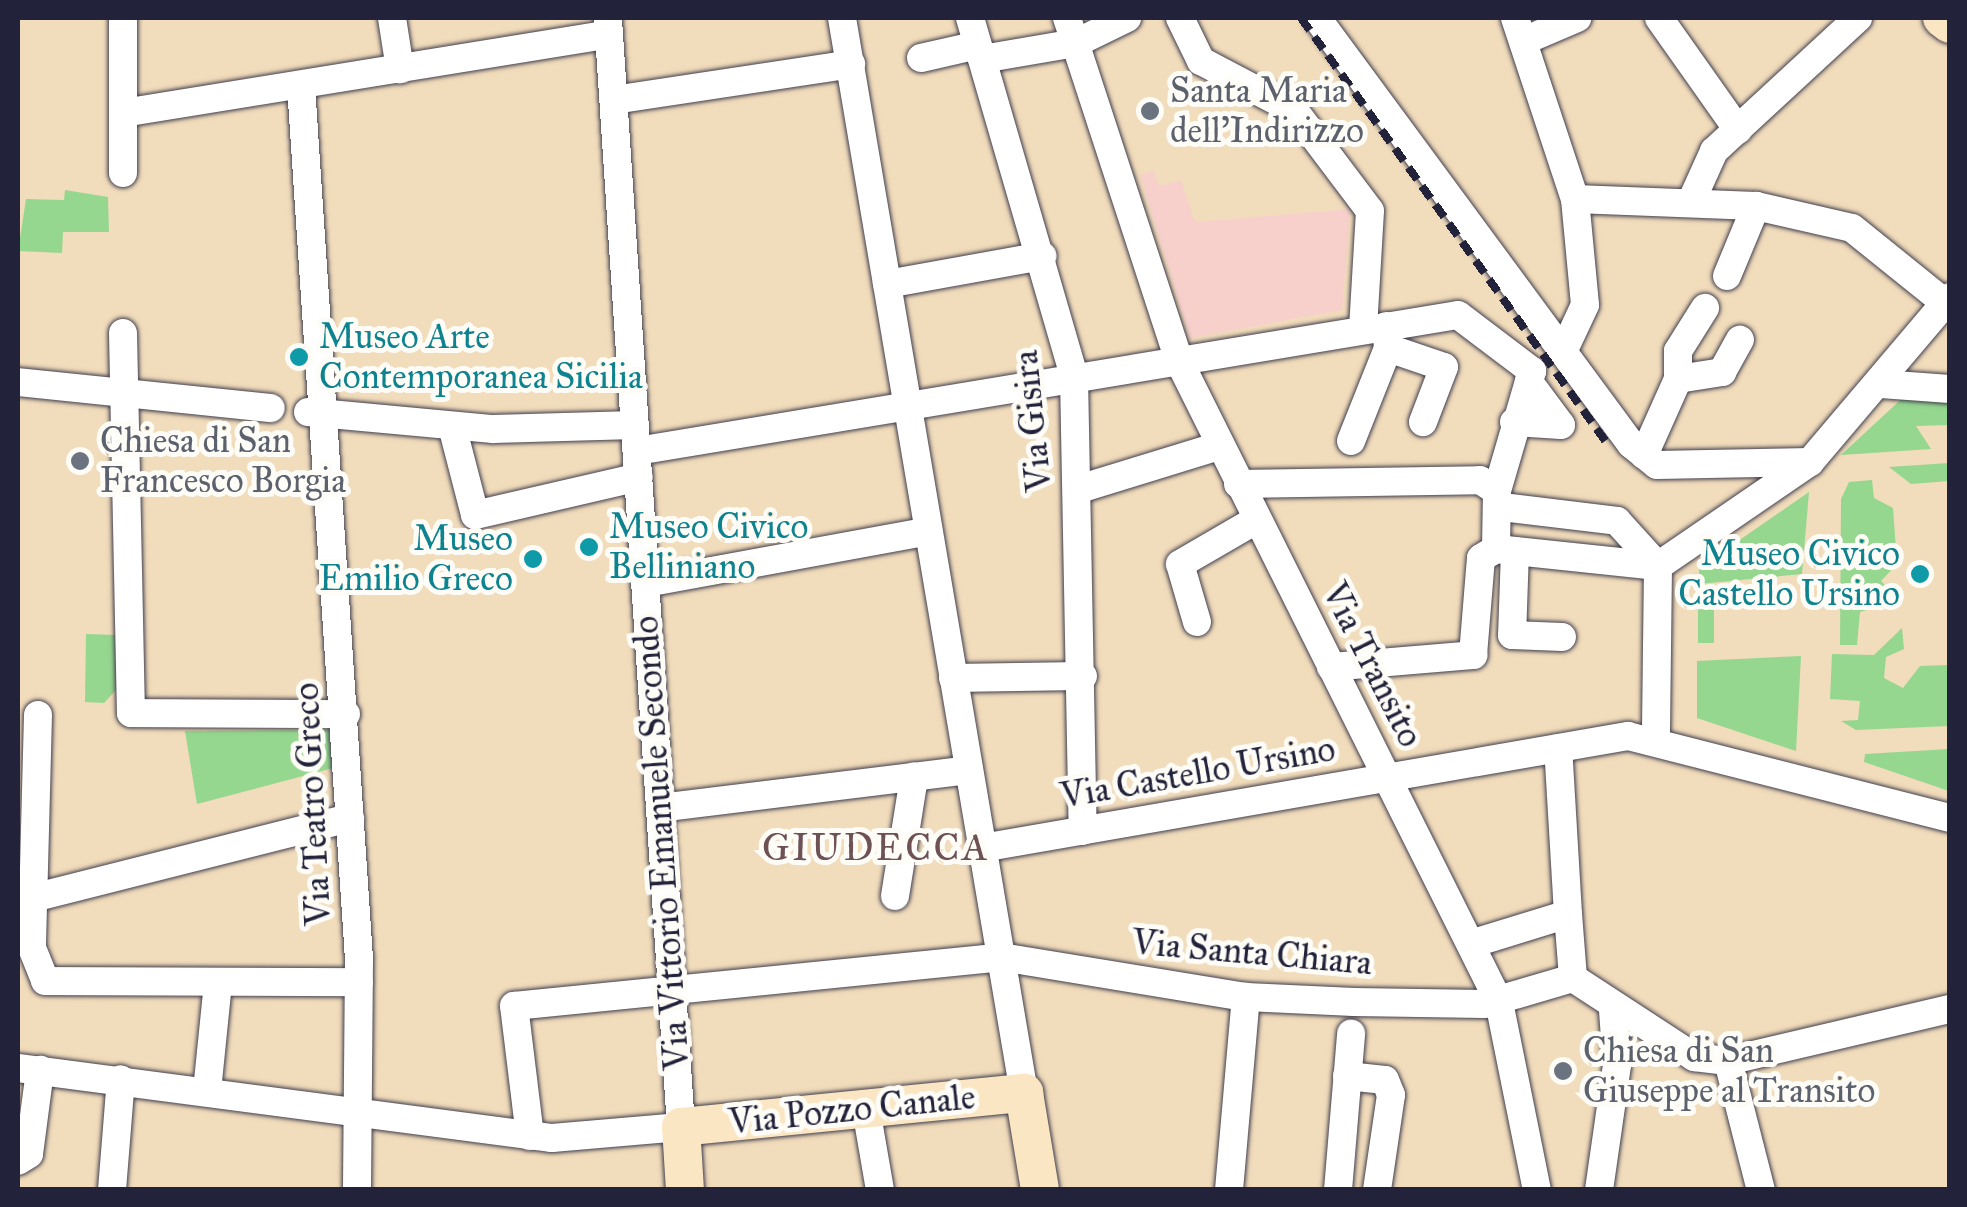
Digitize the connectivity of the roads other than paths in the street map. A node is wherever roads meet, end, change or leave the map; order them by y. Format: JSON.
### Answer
{"nodes":[{"id":1,"x":123,"y":18,"type":"edge"},
{"id":2,"x":392,"y":18,"type":"edge"},
{"id":3,"x":842,"y":18,"type":"edge"},
{"id":4,"x":970,"y":18,"type":"edge"},
{"id":5,"x":1127,"y":18,"type":"edge"},
{"id":6,"x":1180,"y":18,"type":"edge"},
{"id":7,"x":1317,"y":18,"type":"edge"},
{"id":8,"x":1578,"y":18,"type":"edge"},
{"id":9,"x":1659,"y":18,"type":"edge"},
{"id":10,"x":1858,"y":18,"type":"edge"},
{"id":11,"x":1942,"y":18,"type":"edge"},
{"id":12,"x":1950,"y":24,"type":"edge"},
{"id":13,"x":608,"y":26,"type":"edge"},
{"id":14,"x":1520,"y":29,"type":"edge"},
{"id":15,"x":1072,"y":41,"type":"edge"},
{"id":16,"x":980,"y":52,"type":"junction"},
{"id":17,"x":921,"y":58,"type":"dead end"},
{"id":18,"x":850,"y":64,"type":"junction"},
{"id":19,"x":400,"y":69,"type":"junction"},
{"id":20,"x":301,"y":86,"type":"junction"},
{"id":21,"x":614,"y":100,"type":"junction"},
{"id":22,"x":123,"y":114,"type":"junction"},
{"id":23,"x":1738,"y":130,"type":"junction"},
{"id":24,"x":123,"y":173,"type":"dead end"},
{"id":25,"x":1575,"y":199,"type":"junction"},
{"id":26,"x":1691,"y":202,"type":"junction"},
{"id":27,"x":1756,"y":206,"type":"junction"},
{"id":28,"x":1042,"y":256,"type":"junction"},
{"id":29,"x":1727,"y":276,"type":"dead end"},
{"id":30,"x":887,"y":284,"type":"junction"},
{"id":31,"x":1948,"y":300,"type":"edge"},
{"id":32,"x":1706,"y":308,"type":"dead end"},
{"id":33,"x":124,"y":333,"type":"dead end"},
{"id":34,"x":1379,"y":335,"type":"junction"},
{"id":35,"x":1740,"y":340,"type":"dead end"},
{"id":36,"x":1563,"y":352,"type":"junction"},
{"id":37,"x":1180,"y":362,"type":"junction"},
{"id":38,"x":1074,"y":377,"type":"junction"},
{"id":39,"x":1678,"y":380,"type":"junction"},
{"id":40,"x":18,"y":382,"type":"edge"},
{"id":41,"x":1528,"y":382,"type":"junction"},
{"id":42,"x":1881,"y":384,"type":"junction"},
{"id":43,"x":1950,"y":390,"type":"edge"},
{"id":44,"x":124,"y":391,"type":"junction"},
{"id":45,"x":906,"y":405,"type":"junction"},
{"id":46,"x":271,"y":408,"type":"dead end"},
{"id":47,"x":319,"y":413,"type":"junction"},
{"id":48,"x":1423,"y":422,"type":"dead end"},
{"id":49,"x":1514,"y":422,"type":"junction"},
{"id":50,"x":444,"y":426,"type":"junction"},
{"id":51,"x":1351,"y":440,"type":"dead end"},
{"id":52,"x":1219,"y":446,"type":"junction"},
{"id":53,"x":1642,"y":447,"type":"junction"},
{"id":54,"x":637,"y":451,"type":"junction"},
{"id":55,"x":1810,"y":462,"type":"junction"},
{"id":56,"x":1238,"y":484,"type":"junction"},
{"id":57,"x":1079,"y":489,"type":"junction"},
{"id":58,"x":1499,"y":499,"type":"junction"},
{"id":59,"x":1256,"y":520,"type":"junction"},
{"id":60,"x":928,"y":531,"type":"junction"},
{"id":61,"x":1506,"y":550,"type":"junction"},
{"id":62,"x":1658,"y":566,"type":"junction"},
{"id":63,"x":646,"y":583,"type":"junction"},
{"id":64,"x":1197,"y":622,"type":"dead end"},
{"id":65,"x":1562,"y":637,"type":"dead end"},
{"id":66,"x":1331,"y":668,"type":"junction"},
{"id":67,"x":1083,"y":676,"type":"junction"},
{"id":68,"x":953,"y":678,"type":"junction"},
{"id":69,"x":346,"y":714,"type":"junction"},
{"id":70,"x":38,"y":715,"type":"dead end"},
{"id":71,"x":1656,"y":739,"type":"junction"},
{"id":72,"x":1558,"y":748,"type":"junction"},
{"id":73,"x":969,"y":770,"type":"junction"},
{"id":74,"x":914,"y":777,"type":"junction"},
{"id":75,"x":1387,"y":778,"type":"junction"},
{"id":76,"x":660,"y":808,"type":"junction"},
{"id":77,"x":350,"y":818,"type":"junction"},
{"id":78,"x":1950,"y":818,"type":"edge"},
{"id":79,"x":1084,"y":831,"type":"junction"},
{"id":80,"x":982,"y":848,"type":"junction"},
{"id":81,"x":895,"y":896,"type":"dead end"},
{"id":82,"x":33,"y":898,"type":"junction"},
{"id":83,"x":1567,"y":902,"type":"junction"},
{"id":84,"x":1474,"y":943,"type":"junction"},
{"id":85,"x":25,"y":947,"type":"edge"},
{"id":86,"x":1000,"y":956,"type":"junction"},
{"id":87,"x":1573,"y":978,"type":"junction"},
{"id":88,"x":359,"y":982,"type":"junction"},
{"id":89,"x":218,"y":983,"type":"junction"},
{"id":90,"x":672,"y":990,"type":"junction"},
{"id":91,"x":1246,"y":997,"type":"junction"},
{"id":92,"x":1499,"y":1002,"type":"junction"},
{"id":93,"x":1950,"y":1009,"type":"edge"},
{"id":94,"x":1613,"y":1011,"type":"junction"},
{"id":95,"x":1352,"y":1034,"type":"dead end"},
{"id":96,"x":1728,"y":1062,"type":"junction"},
{"id":97,"x":29,"y":1069,"type":"edge"},
{"id":98,"x":1348,"y":1076,"type":"junction"},
{"id":99,"x":121,"y":1080,"type":"junction"},
{"id":100,"x":207,"y":1091,"type":"junction"},
{"id":101,"x":1024,"y":1094,"type":"junction"},
{"id":102,"x":359,"y":1107,"type":"junction"},
{"id":103,"x":866,"y":1109,"type":"junction"},
{"id":104,"x":681,"y":1127,"type":"junction"},
{"id":105,"x":530,"y":1136,"type":"junction"},
{"id":106,"x":18,"y":1161,"type":"edge"},
{"id":107,"x":1596,"y":1189,"type":"edge"},
{"id":108,"x":112,"y":1190,"type":"edge"},
{"id":109,"x":357,"y":1190,"type":"edge"},
{"id":110,"x":685,"y":1190,"type":"edge"},
{"id":111,"x":880,"y":1190,"type":"edge"},
{"id":112,"x":1040,"y":1190,"type":"edge"},
{"id":113,"x":1229,"y":1190,"type":"edge"},
{"id":114,"x":1338,"y":1190,"type":"edge"},
{"id":115,"x":1377,"y":1190,"type":"edge"},
{"id":116,"x":1537,"y":1190,"type":"edge"},
{"id":117,"x":1761,"y":1190,"type":"edge"}],
"edges":[{"from":1,"to":22,"type":"street"},
{"from":2,"to":19,"type":"street"},
{"from":3,"to":18,"type":"street"},
{"from":4,"to":16,"type":"street","name":"Via Gisira"},
{"from":5,"to":15,"type":"street"},
{"from":6,"to":34,"type":"street"},
{"from":7,"to":36,"type":"street"},
{"from":8,"to":14,"type":"street"},
{"from":9,"to":23,"type":"street"},
{"from":10,"to":23,"type":"street"},
{"from":11,"to":12,"type":"main road"},
{"from":13,"to":19,"type":"street"},
{"from":13,"to":21,"type":"street","name":"Via Vittorio Emanuele Secondo"},
{"from":14,"to":25,"type":"street"},
{"from":15,"to":16,"type":"street"},
{"from":15,"to":37,"type":"street","name":"Via Transito"},
{"from":16,"to":17,"type":"street"},
{"from":16,"to":28,"type":"street","name":"Via Gisira"},
{"from":18,"to":21,"type":"street"},
{"from":18,"to":30,"type":"street"},
{"from":19,"to":20,"type":"street"},
{"from":20,"to":22,"type":"street"},
{"from":20,"to":47,"type":"street","name":"Via Teatro Greco"},
{"from":21,"to":54,"type":"street","name":"Via Vittorio Emanuele Secondo"},
{"from":22,"to":24,"type":"street"},
{"from":23,"to":26,"type":"street"},
{"from":25,"to":26,"type":"street"},
{"from":25,"to":36,"type":"street"},
{"from":26,"to":27,"type":"street"},
{"from":27,"to":29,"type":"street"},
{"from":27,"to":31,"type":"street"},
{"from":28,"to":30,"type":"street"},
{"from":28,"to":38,"type":"street","name":"Via Gisira"},
{"from":30,"to":45,"type":"street"},
{"from":31,"to":42,"type":"street"},
{"from":32,"to":39,"type":"street"},
{"from":33,"to":44,"type":"street"},
{"from":34,"to":37,"type":"street"},
{"from":34,"to":41,"type":"street"},
{"from":34,"to":48,"type":"street"},
{"from":34,"to":51,"type":"street"},
{"from":35,"to":39,"type":"street"},
{"from":36,"to":53,"type":"street"},
{"from":37,"to":38,"type":"street"},
{"from":37,"to":52,"type":"street","name":"Via Transito"},
{"from":38,"to":45,"type":"street"},
{"from":38,"to":57,"type":"street","name":"Via Gisira"},
{"from":39,"to":53,"type":"street"},
{"from":40,"to":44,"type":"street"},
{"from":41,"to":49,"type":"street"},
{"from":41,"to":49,"type":"street"},
{"from":42,"to":43,"type":"street"},
{"from":42,"to":55,"type":"street"},
{"from":44,"to":46,"type":"street"},
{"from":44,"to":69,"type":"street"},
{"from":45,"to":54,"type":"street"},
{"from":45,"to":60,"type":"street"},
{"from":47,"to":50,"type":"street"},
{"from":47,"to":69,"type":"street","name":"Via Teatro Greco"},
{"from":49,"to":58,"type":"street"},
{"from":50,"to":54,"type":"street"},
{"from":50,"to":54,"type":"street"},
{"from":52,"to":56,"type":"street","name":"Via Transito"},
{"from":52,"to":57,"type":"street"},
{"from":53,"to":55,"type":"street"},
{"from":54,"to":63,"type":"street","name":"Via Vittorio Emanuele Secondo"},
{"from":55,"to":62,"type":"street"},
{"from":56,"to":58,"type":"street"},
{"from":56,"to":59,"type":"street","name":"Via Transito"},
{"from":57,"to":67,"type":"street","name":"Via Gisira"},
{"from":58,"to":61,"type":"street"},
{"from":58,"to":62,"type":"street"},
{"from":59,"to":64,"type":"street"},
{"from":59,"to":66,"type":"street","name":"Via Transito"},
{"from":60,"to":63,"type":"street"},
{"from":60,"to":68,"type":"street"},
{"from":61,"to":62,"type":"street"},
{"from":61,"to":65,"type":"street"},
{"from":61,"to":66,"type":"street"},
{"from":62,"to":71,"type":"street"},
{"from":63,"to":76,"type":"street","name":"Via Vittorio Emanuele Secondo"},
{"from":66,"to":75,"type":"street","name":"Via Transito"},
{"from":67,"to":68,"type":"street"},
{"from":67,"to":79,"type":"street","name":"Via Gisira"},
{"from":68,"to":73,"type":"street"},
{"from":69,"to":77,"type":"street","name":"Via Teatro Greco"},
{"from":70,"to":82,"type":"street"},
{"from":71,"to":72,"type":"street","name":"Via Castello Ursino"},
{"from":71,"to":78,"type":"street","name":"Via Castello Ursino"},
{"from":72,"to":75,"type":"street","name":"Via Castello Ursino"},
{"from":72,"to":83,"type":"street"},
{"from":73,"to":74,"type":"street"},
{"from":73,"to":80,"type":"street"},
{"from":74,"to":76,"type":"street"},
{"from":74,"to":81,"type":"street"},
{"from":75,"to":79,"type":"street","name":"Via Castello Ursino"},
{"from":75,"to":84,"type":"street","name":"Via Transito"},
{"from":76,"to":90,"type":"street","name":"Via Vittorio Emanuele Secondo"},
{"from":77,"to":82,"type":"street"},
{"from":77,"to":88,"type":"street","name":"Via Teatro Greco"},
{"from":79,"to":80,"type":"street","name":"Via Castello Ursino"},
{"from":80,"to":86,"type":"street"},
{"from":82,"to":85,"type":"street"},
{"from":83,"to":84,"type":"street"},
{"from":83,"to":87,"type":"street"},
{"from":84,"to":92,"type":"street","name":"Via Transito"},
{"from":85,"to":89,"type":"street"},
{"from":86,"to":90,"type":"street","name":"Via Santa Chiara"},
{"from":86,"to":91,"type":"street","name":"Via Santa Chiara"},
{"from":86,"to":101,"type":"street"},
{"from":87,"to":92,"type":"street","name":"Via Santa Chiara"},
{"from":87,"to":94,"type":"street"},
{"from":88,"to":89,"type":"street"},
{"from":88,"to":102,"type":"street","name":"Via Teatro Greco"},
{"from":89,"to":100,"type":"street"},
{"from":90,"to":104,"type":"street","name":"Via Vittorio Emanuele Secondo"},
{"from":90,"to":105,"type":"street","name":"Via Santa Chiara"},
{"from":91,"to":92,"type":"street","name":"Via Santa Chiara"},
{"from":91,"to":113,"type":"street"},
{"from":92,"to":116,"type":"street","name":"Via Transito"},
{"from":93,"to":96,"type":"street"},
{"from":94,"to":96,"type":"street"},
{"from":94,"to":107,"type":"street"},
{"from":95,"to":98,"type":"street"},
{"from":96,"to":117,"type":"street"},
{"from":97,"to":99,"type":"street"},
{"from":97,"to":106,"type":"street"},
{"from":98,"to":114,"type":"street"},
{"from":98,"to":115,"type":"street"},
{"from":99,"to":100,"type":"street"},
{"from":99,"to":108,"type":"street"},
{"from":100,"to":102,"type":"street"},
{"from":101,"to":103,"type":"main road","name":"Via Pozzo Canale"},
{"from":101,"to":112,"type":"main road"},
{"from":102,"to":105,"type":"street"},
{"from":102,"to":109,"type":"street","name":"Via Teatro Greco"},
{"from":103,"to":104,"type":"main road","name":"Via Pozzo Canale"},
{"from":103,"to":111,"type":"street"},
{"from":104,"to":105,"type":"street"},
{"from":104,"to":110,"type":"main road","name":"Via Vittorio Emanuele Secondo"}]}
